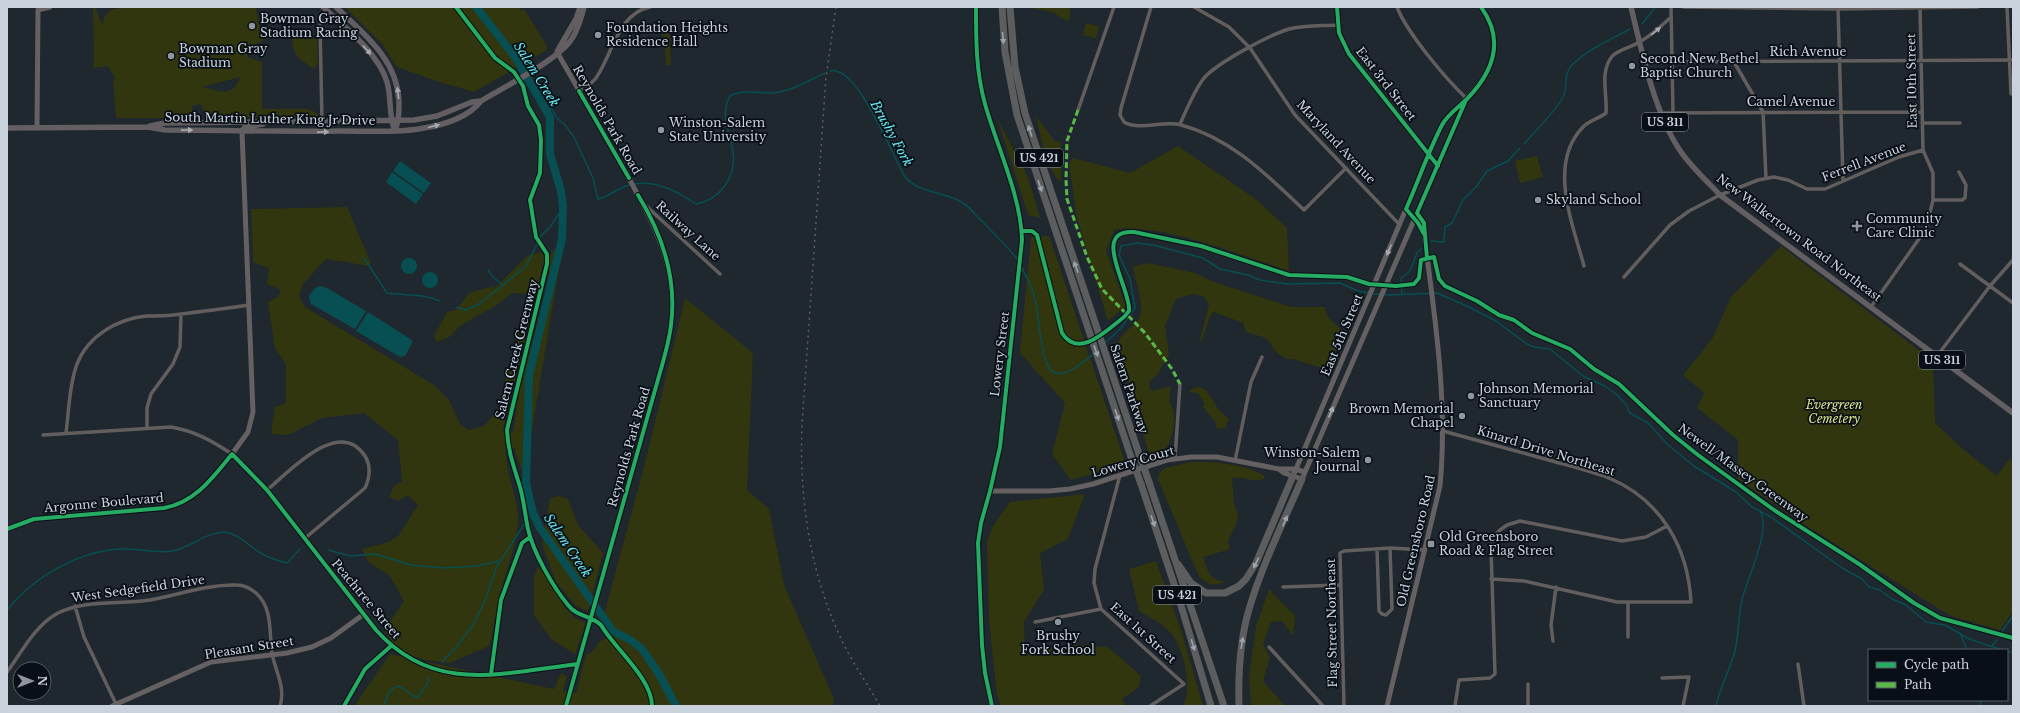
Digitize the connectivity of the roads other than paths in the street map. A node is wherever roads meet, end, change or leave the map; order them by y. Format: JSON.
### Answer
{"nodes":[{"id":1,"x":50,"y":7,"type":"edge"},
{"id":2,"x":323,"y":7,"type":"edge"},
{"id":3,"x":336,"y":7,"type":"edge"},
{"id":4,"x":580,"y":7,"type":"edge"},
{"id":5,"x":584,"y":7,"type":"edge"},
{"id":6,"x":650,"y":7,"type":"edge"},
{"id":7,"x":976,"y":7,"type":"edge"},
{"id":8,"x":1002,"y":7,"type":"edge"},
{"id":9,"x":1010,"y":7,"type":"edge"},
{"id":10,"x":1114,"y":7,"type":"edge"},
{"id":11,"x":1151,"y":7,"type":"edge"},
{"id":12,"x":1194,"y":7,"type":"edge"},
{"id":13,"x":1337,"y":7,"type":"edge"},
{"id":14,"x":1396,"y":7,"type":"edge"},
{"id":15,"x":1481,"y":7,"type":"edge"},
{"id":16,"x":1631,"y":7,"type":"edge"},
{"id":17,"x":1671,"y":7,"type":"edge"},
{"id":18,"x":1684,"y":7,"type":"edge"},
{"id":19,"x":1920,"y":7,"type":"edge"},
{"id":20,"x":1978,"y":7,"type":"edge"},
{"id":21,"x":2007,"y":7,"type":"edge"},
{"id":22,"x":38,"y":8,"type":"edge"},
{"id":23,"x":1838,"y":8,"type":"edge"},
{"id":24,"x":329,"y":13,"type":"junction"},
{"id":25,"x":1670,"y":18,"type":"junction"},
{"id":26,"x":1338,"y":25,"type":"junction"},
{"id":27,"x":1640,"y":42,"type":"junction"},
{"id":28,"x":1250,"y":48,"type":"junction"},
{"id":29,"x":557,"y":52,"type":"junction"},
{"id":30,"x":2011,"y":60,"type":"edge"},
{"id":31,"x":1921,"y":61,"type":"junction"},
{"id":32,"x":1671,"y":62,"type":"junction"},
{"id":33,"x":1734,"y":62,"type":"junction"},
{"id":34,"x":1839,"y":62,"type":"junction"},
{"id":35,"x":579,"y":91,"type":"junction"},
{"id":36,"x":2011,"y":94,"type":"dead end"},
{"id":37,"x":1467,"y":99,"type":"junction"},
{"id":38,"x":481,"y":101,"type":"junction"},
{"id":39,"x":1078,"y":110,"type":"dead end"},
{"id":40,"x":1673,"y":112,"type":"junction"},
{"id":41,"x":1763,"y":112,"type":"junction"},
{"id":42,"x":1841,"y":112,"type":"junction"},
{"id":43,"x":1922,"y":112,"type":"junction"},
{"id":44,"x":1661,"y":113,"type":"junction"},
{"id":45,"x":390,"y":120,"type":"junction"},
{"id":46,"x":399,"y":120,"type":"junction"},
{"id":47,"x":280,"y":121,"type":"junction"},
{"id":48,"x":322,"y":121,"type":"junction"},
{"id":49,"x":1922,"y":123,"type":"junction"},
{"id":50,"x":1960,"y":123,"type":"dead end"},
{"id":51,"x":1180,"y":124,"type":"junction"},
{"id":52,"x":37,"y":127,"type":"junction"},
{"id":53,"x":148,"y":127,"type":"junction"},
{"id":54,"x":7,"y":128,"type":"edge"},
{"id":55,"x":242,"y":131,"type":"junction"},
{"id":56,"x":395,"y":131,"type":"junction"},
{"id":57,"x":1923,"y":150,"type":"junction"},
{"id":58,"x":1429,"y":155,"type":"junction"},
{"id":59,"x":1438,"y":166,"type":"junction"},
{"id":60,"x":1346,"y":168,"type":"junction"},
{"id":61,"x":1959,"y":172,"type":"dead end"},
{"id":62,"x":1766,"y":178,"type":"junction"},
{"id":63,"x":1843,"y":181,"type":"junction"},
{"id":64,"x":1720,"y":195,"type":"junction"},
{"id":65,"x":1933,"y":200,"type":"junction"},
{"id":66,"x":643,"y":204,"type":"junction"},
{"id":67,"x":1406,"y":209,"type":"junction"},
{"id":68,"x":1416,"y":216,"type":"junction"},
{"id":69,"x":1399,"y":224,"type":"junction"},
{"id":70,"x":2013,"y":260,"type":"edge"},
{"id":71,"x":1960,"y":264,"type":"dead end"},
{"id":72,"x":1584,"y":266,"type":"dead end"},
{"id":73,"x":720,"y":274,"type":"dead end"},
{"id":74,"x":1624,"y":277,"type":"dead end"},
{"id":75,"x":1990,"y":286,"type":"junction"},
{"id":76,"x":2013,"y":303,"type":"edge"},
{"id":77,"x":249,"y":305,"type":"junction"},
{"id":78,"x":1872,"y":308,"type":"junction"},
{"id":79,"x":181,"y":314,"type":"junction"},
{"id":80,"x":1937,"y":356,"type":"junction"},
{"id":81,"x":1262,"y":357,"type":"dead end"},
{"id":82,"x":1180,"y":384,"type":"dead end"},
{"id":83,"x":2013,"y":413,"type":"edge"},
{"id":84,"x":147,"y":427,"type":"junction"},
{"id":85,"x":1443,"y":431,"type":"junction"},
{"id":86,"x":66,"y":433,"type":"junction"},
{"id":87,"x":43,"y":435,"type":"dead end"},
{"id":88,"x":232,"y":454,"type":"junction"},
{"id":89,"x":1175,"y":459,"type":"junction"},
{"id":90,"x":1235,"y":460,"type":"junction"},
{"id":91,"x":1305,"y":472,"type":"junction"},
{"id":92,"x":1294,"y":473,"type":"junction"},
{"id":93,"x":1120,"y":475,"type":"junction"},
{"id":94,"x":1302,"y":479,"type":"junction"},
{"id":95,"x":267,"y":490,"type":"junction"},
{"id":96,"x":990,"y":491,"type":"junction"},
{"id":97,"x":1667,"y":526,"type":"junction"},
{"id":98,"x":7,"y":529,"type":"edge"},
{"id":99,"x":304,"y":539,"type":"junction"},
{"id":100,"x":1390,"y":548,"type":"junction"},
{"id":101,"x":1378,"y":549,"type":"junction"},
{"id":102,"x":1425,"y":550,"type":"junction"},
{"id":103,"x":1172,"y":553,"type":"junction"},
{"id":104,"x":1491,"y":579,"type":"junction"},
{"id":105,"x":1340,"y":585,"type":"junction"},
{"id":106,"x":1283,"y":587,"type":"dead end"},
{"id":107,"x":1556,"y":587,"type":"junction"},
{"id":108,"x":1628,"y":603,"type":"junction"},
{"id":109,"x":75,"y":606,"type":"junction"},
{"id":110,"x":1101,"y":609,"type":"junction"},
{"id":111,"x":364,"y":614,"type":"junction"},
{"id":112,"x":1034,"y":622,"type":"dead end"},
{"id":113,"x":1628,"y":637,"type":"dead end"},
{"id":114,"x":1553,"y":641,"type":"dead end"},
{"id":115,"x":1269,"y":647,"type":"dead end"},
{"id":116,"x":272,"y":655,"type":"junction"},
{"id":117,"x":578,"y":664,"type":"junction"},
{"id":118,"x":1798,"y":664,"type":"dead end"},
{"id":119,"x":7,"y":672,"type":"edge"},
{"id":120,"x":1662,"y":678,"type":"dead end"},
{"id":121,"x":1528,"y":684,"type":"dead end"},
{"id":122,"x":114,"y":705,"type":"edge"},
{"id":123,"x":280,"y":706,"type":"edge"},
{"id":124,"x":566,"y":706,"type":"edge"},
{"id":125,"x":992,"y":706,"type":"edge"},
{"id":126,"x":1150,"y":706,"type":"edge"},
{"id":127,"x":1211,"y":706,"type":"edge"},
{"id":128,"x":1224,"y":706,"type":"edge"},
{"id":129,"x":1239,"y":706,"type":"edge"},
{"id":130,"x":1323,"y":706,"type":"edge"},
{"id":131,"x":1344,"y":706,"type":"edge"},
{"id":132,"x":1387,"y":706,"type":"edge"},
{"id":133,"x":1455,"y":706,"type":"edge"},
{"id":134,"x":1528,"y":706,"type":"edge"},
{"id":135,"x":1683,"y":706,"type":"edge"},
{"id":136,"x":1804,"y":706,"type":"edge"}],
"edges":[{"from":1,"to":22,"type":"street"},
{"from":2,"to":24,"type":"main road"},
{"from":46,"to":3,"type":"main road","one_way":true},
{"from":4,"to":29,"type":"main road","name":"South Martin Luther King Jr Drive"},
{"from":5,"to":29,"type":"main road","name":"South Martin Luther King Jr Drive"},
{"from":6,"to":35,"type":"street"},
{"from":7,"to":96,"type":"street","name":"Lowery Street"},
{"from":8,"to":127,"type":"highway","name":"Salem Parkway","number":"US 421","one_way":true,"bridge":true},
{"from":103,"to":9,"type":"highway","name":"Salem Parkway","number":"US 421","one_way":true,"bridge":true},
{"from":10,"to":39,"type":"street"},
{"from":11,"to":51,"type":"street"},
{"from":12,"to":28,"type":"street","name":"Maryland Avenue"},
{"from":13,"to":26,"type":"street","name":"East 3rd Street"},
{"from":14,"to":37,"type":"street"},
{"from":15,"to":37,"type":"street","name":"East 5th Street"},
{"from":16,"to":27,"type":"main road","name":"New Walkertown Road Northeast","number":"US 311"},
{"from":17,"to":25,"type":"street"},
{"from":18,"to":23,"type":"street"},
{"from":19,"to":20,"type":"street"},
{"from":19,"to":23,"type":"street"},
{"from":19,"to":31,"type":"street","name":"East 10th Street"},
{"from":21,"to":30,"type":"street"},
{"from":22,"to":52,"type":"street"},
{"from":23,"to":34,"type":"street"},
{"from":24,"to":45,"type":"main road","one_way":true},
{"from":24,"to":48,"type":"street"},
{"from":27,"to":25,"type":"street","one_way":true},
{"from":25,"to":32,"type":"street"},
{"from":26,"to":28,"type":"street"},
{"from":26,"to":58,"type":"street","name":"East 3rd Street"},
{"from":27,"to":44,"type":"main road","name":"New Walkertown Road Northeast","number":"US 311"},
{"from":27,"to":72,"type":"street"},
{"from":28,"to":51,"type":"street"},
{"from":28,"to":60,"type":"street","name":"Maryland Avenue"},
{"from":29,"to":35,"type":"street","name":"Reynolds Park Road"},
{"from":29,"to":38,"type":"main road","name":"South Martin Luther King Jr Drive"},
{"from":30,"to":31,"type":"street","name":"Rich Avenue"},
{"from":30,"to":36,"type":"street"},
{"from":31,"to":34,"type":"street","name":"Rich Avenue"},
{"from":31,"to":43,"type":"street","name":"East 10th Street"},
{"from":32,"to":33,"type":"street","name":"Rich Avenue"},
{"from":32,"to":40,"type":"street"},
{"from":33,"to":34,"type":"street","name":"Rich Avenue"},
{"from":33,"to":41,"type":"street"},
{"from":34,"to":42,"type":"street"},
{"from":35,"to":66,"type":"street","name":"Reynolds Park Road"},
{"from":37,"to":58,"type":"street","name":"East 5th Street"},
{"from":37,"to":59,"type":"street","name":"East 5th Street"},
{"from":38,"to":46,"type":"main road","name":"South Martin Luther King Jr Drive"},
{"from":56,"to":38,"type":"main road","name":"South Martin Luther King Jr Drive","one_way":true},
{"from":40,"to":41,"type":"street","name":"Camel Avenue"},
{"from":40,"to":44,"type":"street","name":"Camel Avenue"},
{"from":41,"to":42,"type":"street","name":"Camel Avenue"},
{"from":41,"to":62,"type":"street"},
{"from":42,"to":43,"type":"street","name":"Camel Avenue"},
{"from":42,"to":63,"type":"street"},
{"from":43,"to":49,"type":"street","name":"East 10th Street"},
{"from":44,"to":64,"type":"main road","name":"New Walkertown Road Northeast","number":"US 311"},
{"from":45,"to":46,"type":"main road","name":"South Martin Luther King Jr Drive"},
{"from":45,"to":48,"type":"main road","name":"South Martin Luther King Jr Drive"},
{"from":45,"to":56,"type":"main road"},
{"from":46,"to":56,"type":"main road"},
{"from":47,"to":48,"type":"main road","name":"South Martin Luther King Jr Drive"},
{"from":47,"to":53,"type":"main road","name":"South Martin Luther King Jr Drive"},
{"from":47,"to":55,"type":"main road"},
{"from":49,"to":50,"type":"street"},
{"from":49,"to":57,"type":"street","name":"East 10th Street"},
{"from":51,"to":60,"type":"street"},
{"from":52,"to":53,"type":"main road"},
{"from":52,"to":54,"type":"main road"},
{"from":53,"to":55,"type":"main road","name":"South Martin Luther King Jr Drive","one_way":true},
{"from":55,"to":56,"type":"main road","name":"South Martin Luther King Jr Drive","one_way":true},
{"from":55,"to":77,"type":"street","name":"Argonne Boulevard"},
{"from":57,"to":63,"type":"street","name":"Ferrell Avenue"},
{"from":57,"to":65,"type":"street","name":"East 10th Street"},
{"from":58,"to":59,"type":"street","name":"East 3rd Street"},
{"from":58,"to":67,"type":"street","name":"East 5th Street"},
{"from":59,"to":68,"type":"street","name":"East 5th Street"},
{"from":60,"to":69,"type":"street","name":"Maryland Avenue"},
{"from":61,"to":65,"type":"street"},
{"from":62,"to":63,"type":"street","name":"Ferrell Avenue"},
{"from":62,"to":64,"type":"street","name":"Ferrell Avenue"},
{"from":64,"to":74,"type":"street","name":"Ferrell Avenue"},
{"from":64,"to":78,"type":"main road","name":"New Walkertown Road Northeast","number":"US 311"},
{"from":65,"to":78,"type":"street","name":"East 10th Street"},
{"from":66,"to":73,"type":"street","name":"Railway Lane"},
{"from":66,"to":117,"type":"street","name":"Reynolds Park Road"},
{"from":67,"to":68,"type":"street","name":"Old Greensboro Road"},
{"from":67,"to":69,"type":"street","name":"East 5th Street"},
{"from":68,"to":85,"type":"street","name":"Old Greensboro Road"},
{"from":91,"to":68,"type":"street","name":"East 5th Street","one_way":true},
{"from":69,"to":92,"type":"street","name":"East 5th Street","one_way":true},
{"from":70,"to":75,"type":"street"},
{"from":71,"to":75,"type":"street"},
{"from":75,"to":76,"type":"street"},
{"from":75,"to":80,"type":"street"},
{"from":77,"to":79,"type":"street"},
{"from":77,"to":88,"type":"street","name":"Argonne Boulevard"},
{"from":78,"to":80,"type":"main road","name":"New Walkertown Road Northeast","number":"US 311"},
{"from":79,"to":84,"type":"street"},
{"from":79,"to":86,"type":"street"},
{"from":80,"to":83,"type":"main road","name":"New Walkertown Road Northeast","number":"US 311"},
{"from":81,"to":90,"type":"street"},
{"from":82,"to":89,"type":"street"},
{"from":84,"to":86,"type":"street","name":"Peachtree Street"},
{"from":84,"to":88,"type":"street","name":"Peachtree Street"},
{"from":85,"to":97,"type":"street","name":"Kinard Drive Northeast"},
{"from":85,"to":102,"type":"street","name":"Old Greensboro Road"},
{"from":86,"to":87,"type":"street","name":"Peachtree Street"},
{"from":88,"to":95,"type":"street","name":"Peachtree Street"},
{"from":88,"to":98,"type":"street","name":"Argonne Boulevard"},
{"from":89,"to":90,"type":"street","name":"Lowery Court"},
{"from":89,"to":93,"type":"street","name":"Lowery Court"},
{"from":90,"to":92,"type":"street","name":"Lowery Court"},
{"from":91,"to":92,"type":"street","name":"Lowery Court"},
{"from":91,"to":94,"type":"street","name":"East 5th Street"},
{"from":92,"to":94,"type":"street","name":"Lowery Court"},
{"from":92,"to":103,"type":"highway","one_way":true},
{"from":93,"to":96,"type":"street","name":"Lowery Court"},
{"from":93,"to":110,"type":"street","name":"East 1st Street"},
{"from":129,"to":94,"type":"highway","one_way":true},
{"from":95,"to":99,"type":"street","name":"Peachtree Street"},
{"from":95,"to":99,"type":"street"},
{"from":96,"to":125,"type":"street","name":"Lowery Street"},
{"from":97,"to":104,"type":"street"},
{"from":97,"to":108,"type":"street","name":"Kinard Drive Northeast"},
{"from":99,"to":111,"type":"street","name":"Peachtree Street"},
{"from":100,"to":101,"type":"street","name":"Flag Street Northeast"},
{"from":100,"to":101,"type":"street"},
{"from":100,"to":102,"type":"street","name":"Flag Street Northeast"},
{"from":101,"to":105,"type":"street","name":"Flag Street Northeast"},
{"from":102,"to":132,"type":"street","name":"Old Greensboro Road"},
{"from":103,"to":128,"type":"highway","name":"Salem Parkway","number":"US 421"},
{"from":104,"to":107,"type":"street"},
{"from":104,"to":133,"type":"street"},
{"from":105,"to":106,"type":"street"},
{"from":105,"to":131,"type":"street","name":"Flag Street Northeast"},
{"from":107,"to":108,"type":"street"},
{"from":107,"to":114,"type":"street"},
{"from":108,"to":113,"type":"street"},
{"from":109,"to":116,"type":"street","name":"West Sedgefield Drive"},
{"from":109,"to":119,"type":"street","name":"West Sedgefield Drive"},
{"from":109,"to":122,"type":"street"},
{"from":110,"to":112,"type":"street"},
{"from":110,"to":126,"type":"street","name":"East 1st Street"},
{"from":111,"to":116,"type":"street","name":"Pleasant Street"},
{"from":111,"to":117,"type":"street","name":"Peachtree Street"},
{"from":115,"to":130,"type":"street"},
{"from":116,"to":122,"type":"street","name":"Pleasant Street"},
{"from":116,"to":123,"type":"street","name":"West Sedgefield Drive"},
{"from":117,"to":124,"type":"street","name":"Reynolds Park Road"},
{"from":118,"to":136,"type":"street"},
{"from":120,"to":135,"type":"street"},
{"from":121,"to":134,"type":"street"}]}
